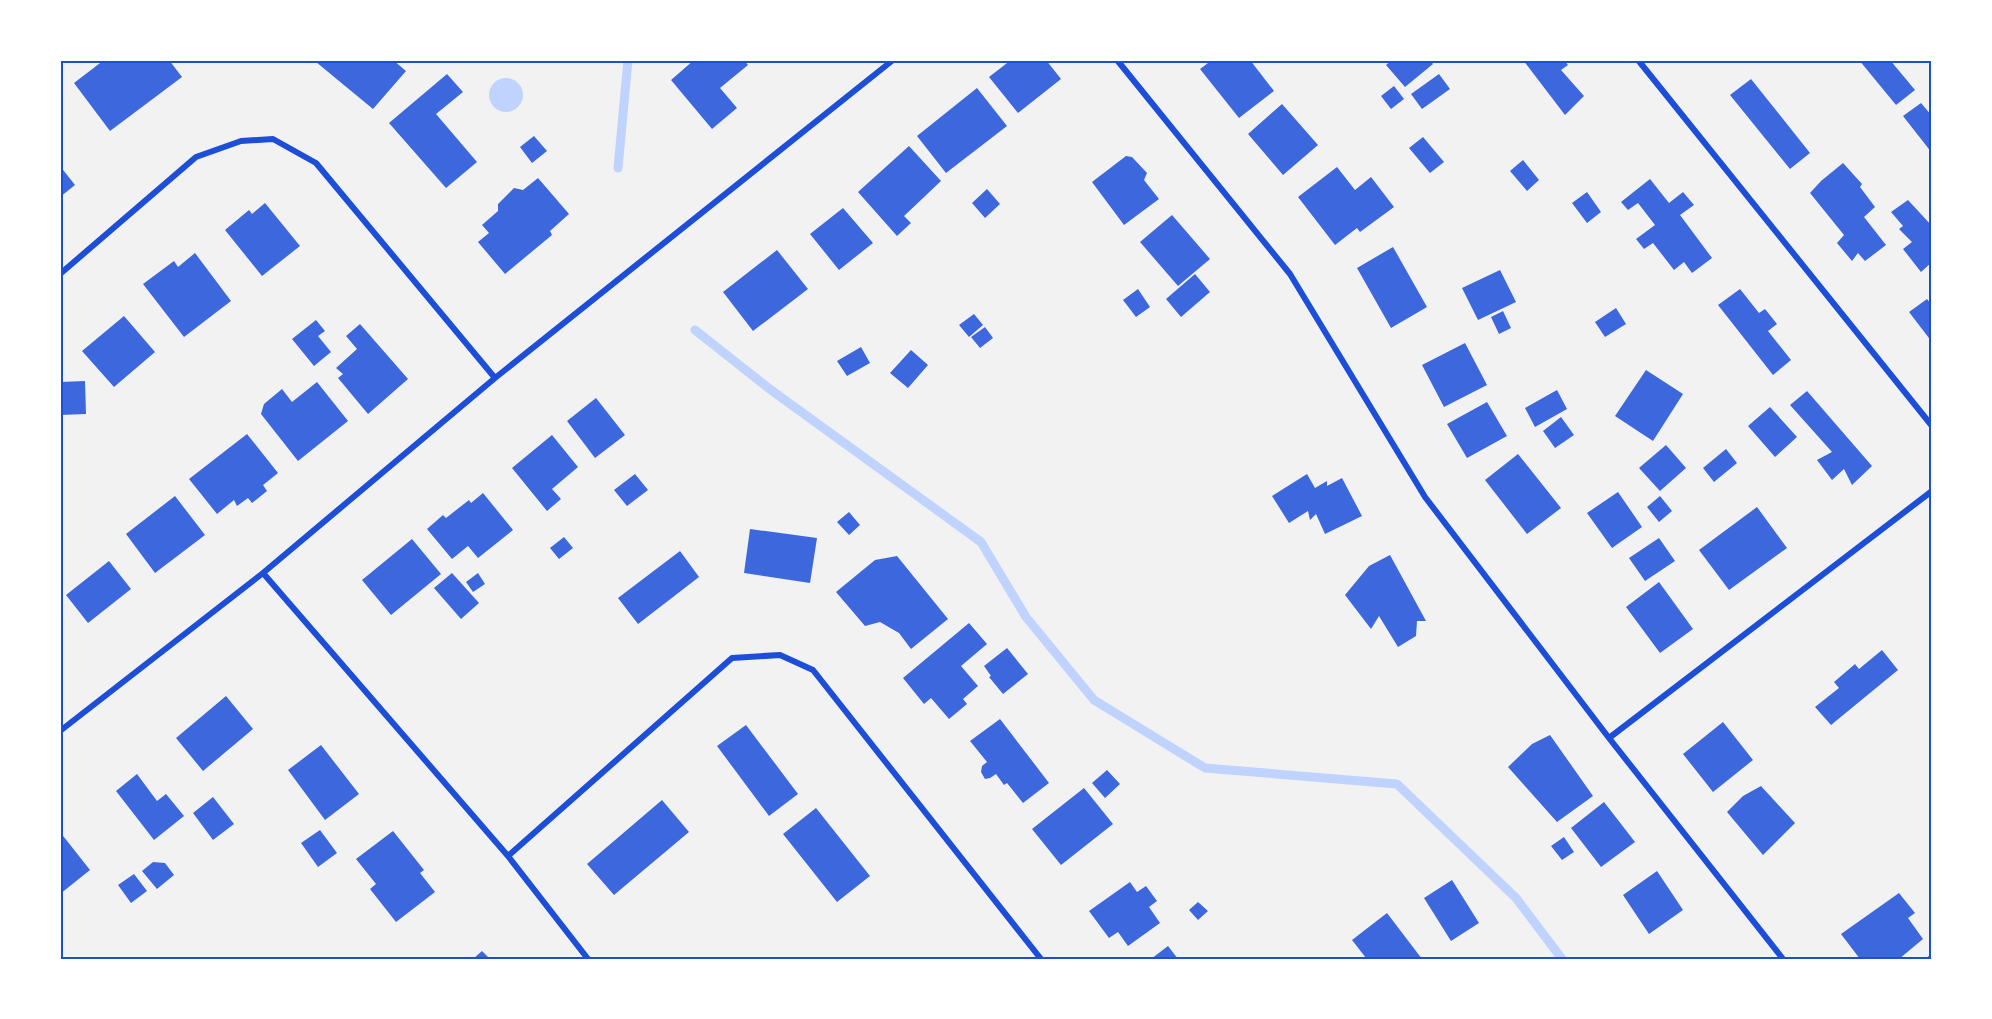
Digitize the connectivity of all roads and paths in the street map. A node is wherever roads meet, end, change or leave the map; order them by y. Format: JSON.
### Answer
{"nodes":[{"id":1,"x":893,"y":60,"type":"edge"},
{"id":2,"x":1117,"y":60,"type":"edge"},
{"id":3,"x":1638,"y":60,"type":"edge"},
{"id":4,"x":60,"y":274,"type":"edge"},
{"id":5,"x":495,"y":378,"type":"junction"},
{"id":6,"x":1932,"y":426,"type":"edge"},
{"id":7,"x":1932,"y":491,"type":"edge"},
{"id":8,"x":263,"y":573,"type":"junction"},
{"id":9,"x":60,"y":731,"type":"edge"},
{"id":10,"x":1609,"y":738,"type":"junction"},
{"id":11,"x":508,"y":856,"type":"junction"},
{"id":12,"x":588,"y":959,"type":"edge"},
{"id":13,"x":1041,"y":959,"type":"edge"},
{"id":14,"x":1783,"y":959,"type":"edge"}],
"edges":[{"from":1,"to":5,"type":"street"},
{"from":2,"to":10,"type":"street"},
{"from":3,"to":6,"type":"street"},
{"from":4,"to":5,"type":"street"},
{"from":5,"to":8,"type":"street"},
{"from":7,"to":10,"type":"street"},
{"from":8,"to":9,"type":"street"},
{"from":8,"to":11,"type":"street"},
{"from":10,"to":14,"type":"street"},
{"from":11,"to":12,"type":"street"},
{"from":11,"to":13,"type":"street"}]}
